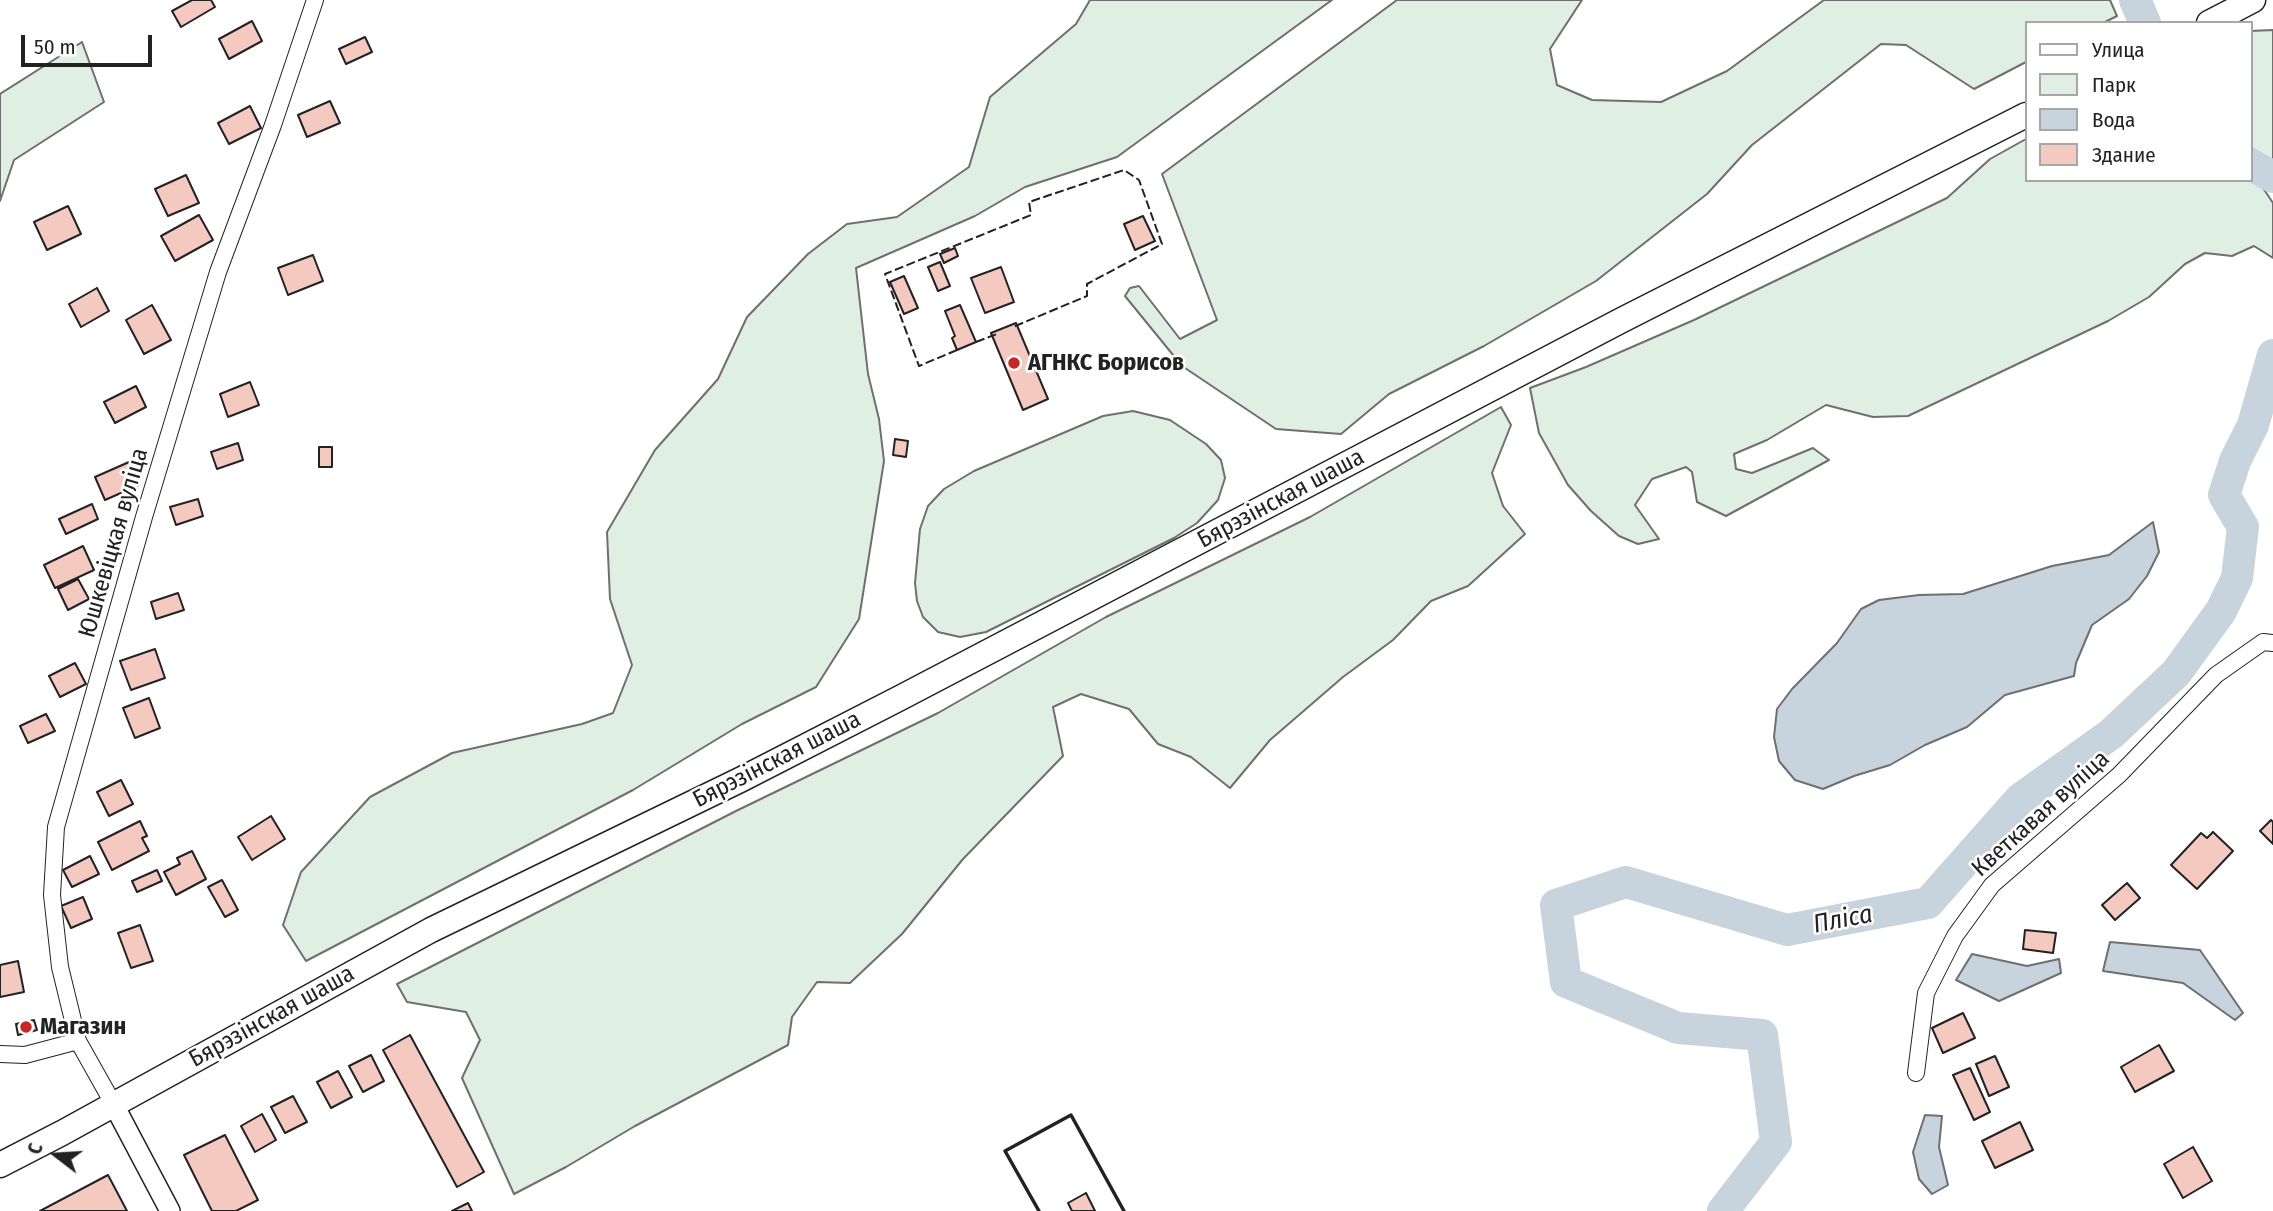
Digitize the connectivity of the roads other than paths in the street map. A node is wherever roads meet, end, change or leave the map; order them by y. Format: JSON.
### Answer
{"nodes":[{"id":1,"x":315,"y":0,"type":"edge"},
{"id":2,"x":2253,"y":0,"type":"edge"},
{"id":3,"x":2212,"y":21,"type":"edge"},
{"id":4,"x":2024,"y":116,"type":"edge"},
{"id":5,"x":2273,"y":643,"type":"edge"},
{"id":6,"x":78,"y":1041,"type":"junction"},
{"id":7,"x":0,"y":1054,"type":"edge"},
{"id":8,"x":1916,"y":1073,"type":"dead end"},
{"id":9,"x":114,"y":1105,"type":"junction"},
{"id":10,"x":0,"y":1165,"type":"edge"},
{"id":11,"x":170,"y":1211,"type":"edge"}],
"edges":[{"from":1,"to":6,"type":"street","name":"Юшкевіцкая вуліца"},
{"from":2,"to":3,"type":"main road"},
{"from":4,"to":9,"type":"main road","name":"Бярэзінская шаша"},
{"from":5,"to":8,"type":"street","name":"Кветкавая вуліца"},
{"from":6,"to":7,"type":"street"},
{"from":6,"to":9,"type":"street","name":"Юшкевіцкая вуліца"},
{"from":9,"to":10,"type":"main road","name":"Бярэзінская шаша"},
{"from":9,"to":11,"type":"street"}]}
